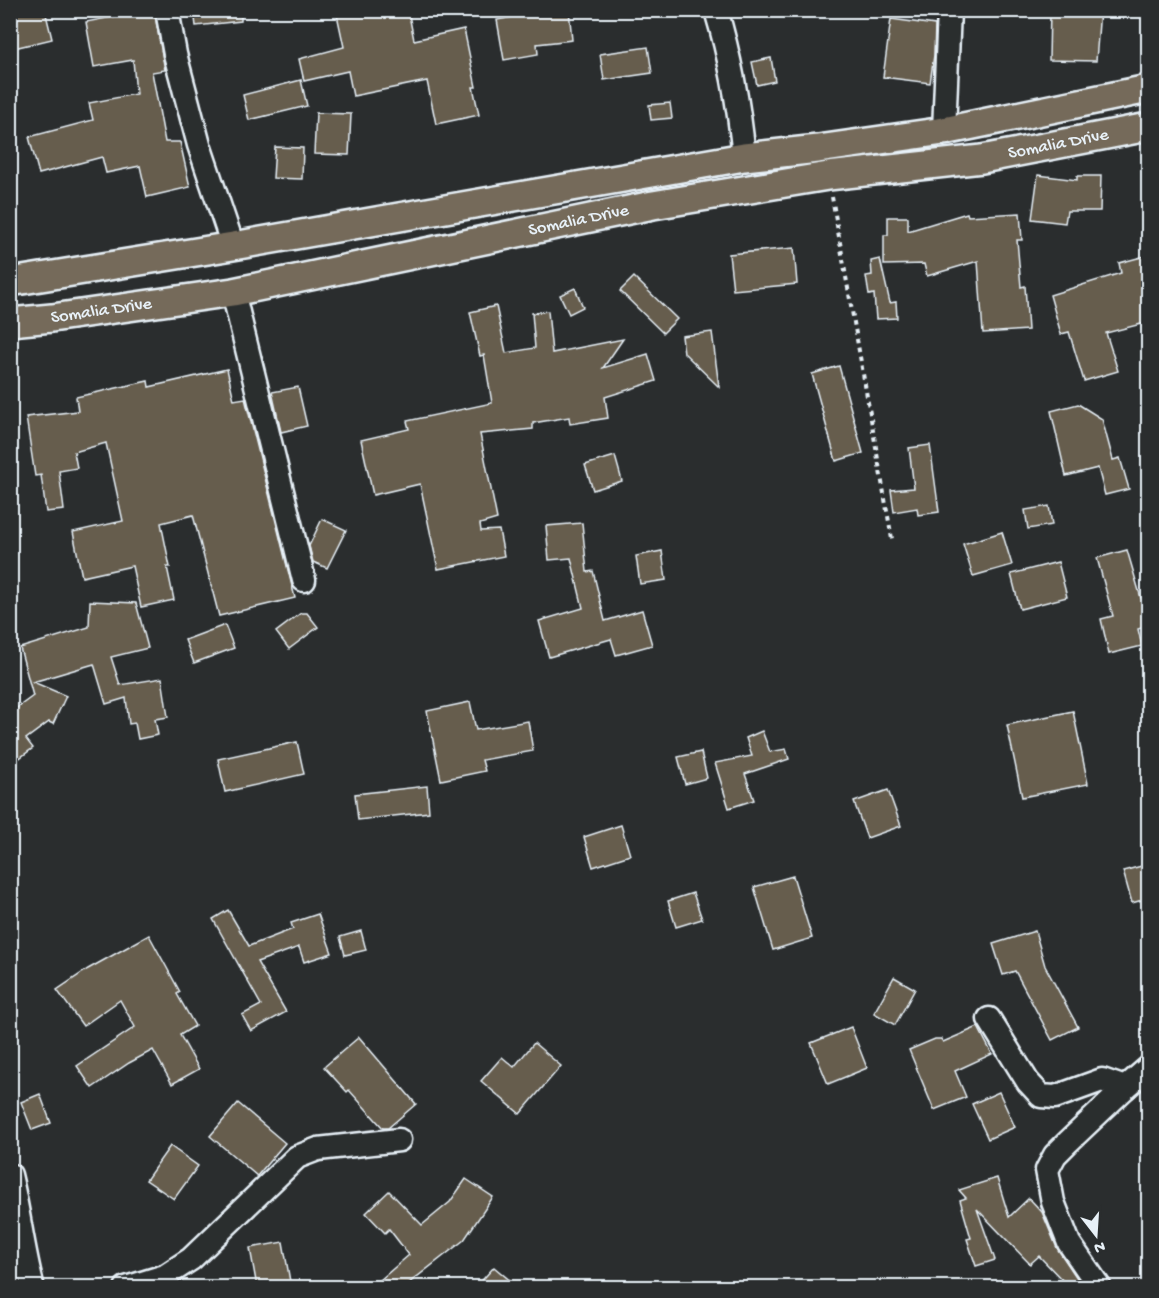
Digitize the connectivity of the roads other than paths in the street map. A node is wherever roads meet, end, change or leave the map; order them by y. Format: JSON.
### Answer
{"nodes":[{"id":1,"x":167,"y":10,"type":"edge"},
{"id":2,"x":716,"y":10,"type":"edge"},
{"id":3,"x":949,"y":10,"type":"edge"},
{"id":4,"x":1149,"y":89,"type":"edge"},
{"id":5,"x":1149,"y":127,"type":"edge"},
{"id":6,"x":944,"y":131,"type":"junction"},
{"id":7,"x":744,"y":157,"type":"junction"},
{"id":8,"x":233,"y":246,"type":"junction"},
{"id":9,"x":10,"y":282,"type":"edge"},
{"id":10,"x":233,"y":292,"type":"junction"},
{"id":11,"x":10,"y":322,"type":"edge"},
{"id":12,"x":304,"y":580,"type":"dead end"},
{"id":13,"x":989,"y":1019,"type":"dead end"},
{"id":14,"x":1149,"y":1068,"type":"edge"},
{"id":15,"x":1125,"y":1088,"type":"junction"},
{"id":16,"x":399,"y":1140,"type":"dead end"},
{"id":17,"x":10,"y":1175,"type":"edge"},
{"id":18,"x":33,"y":1287,"type":"edge"},
{"id":19,"x":126,"y":1287,"type":"edge"},
{"id":20,"x":1100,"y":1287,"type":"edge"}],
"edges":[{"from":1,"to":8,"type":"street"},
{"from":2,"to":7,"type":"street"},
{"from":3,"to":6,"type":"street"},
{"from":4,"to":6,"type":"main road","name":"Somalia Drive"},
{"from":5,"to":10,"type":"main road","name":"Somalia Drive"},
{"from":6,"to":7,"type":"main road","name":"Somalia Drive"},
{"from":7,"to":8,"type":"main road","name":"Somalia Drive"},
{"from":8,"to":9,"type":"main road","name":"Somalia Drive"},
{"from":10,"to":11,"type":"main road","name":"Somalia Drive"},
{"from":10,"to":12,"type":"street"},
{"from":13,"to":15,"type":"street"},
{"from":14,"to":15,"type":"street"},
{"from":15,"to":20,"type":"street"},
{"from":16,"to":19,"type":"street"},
{"from":17,"to":18,"type":"street"}]}
